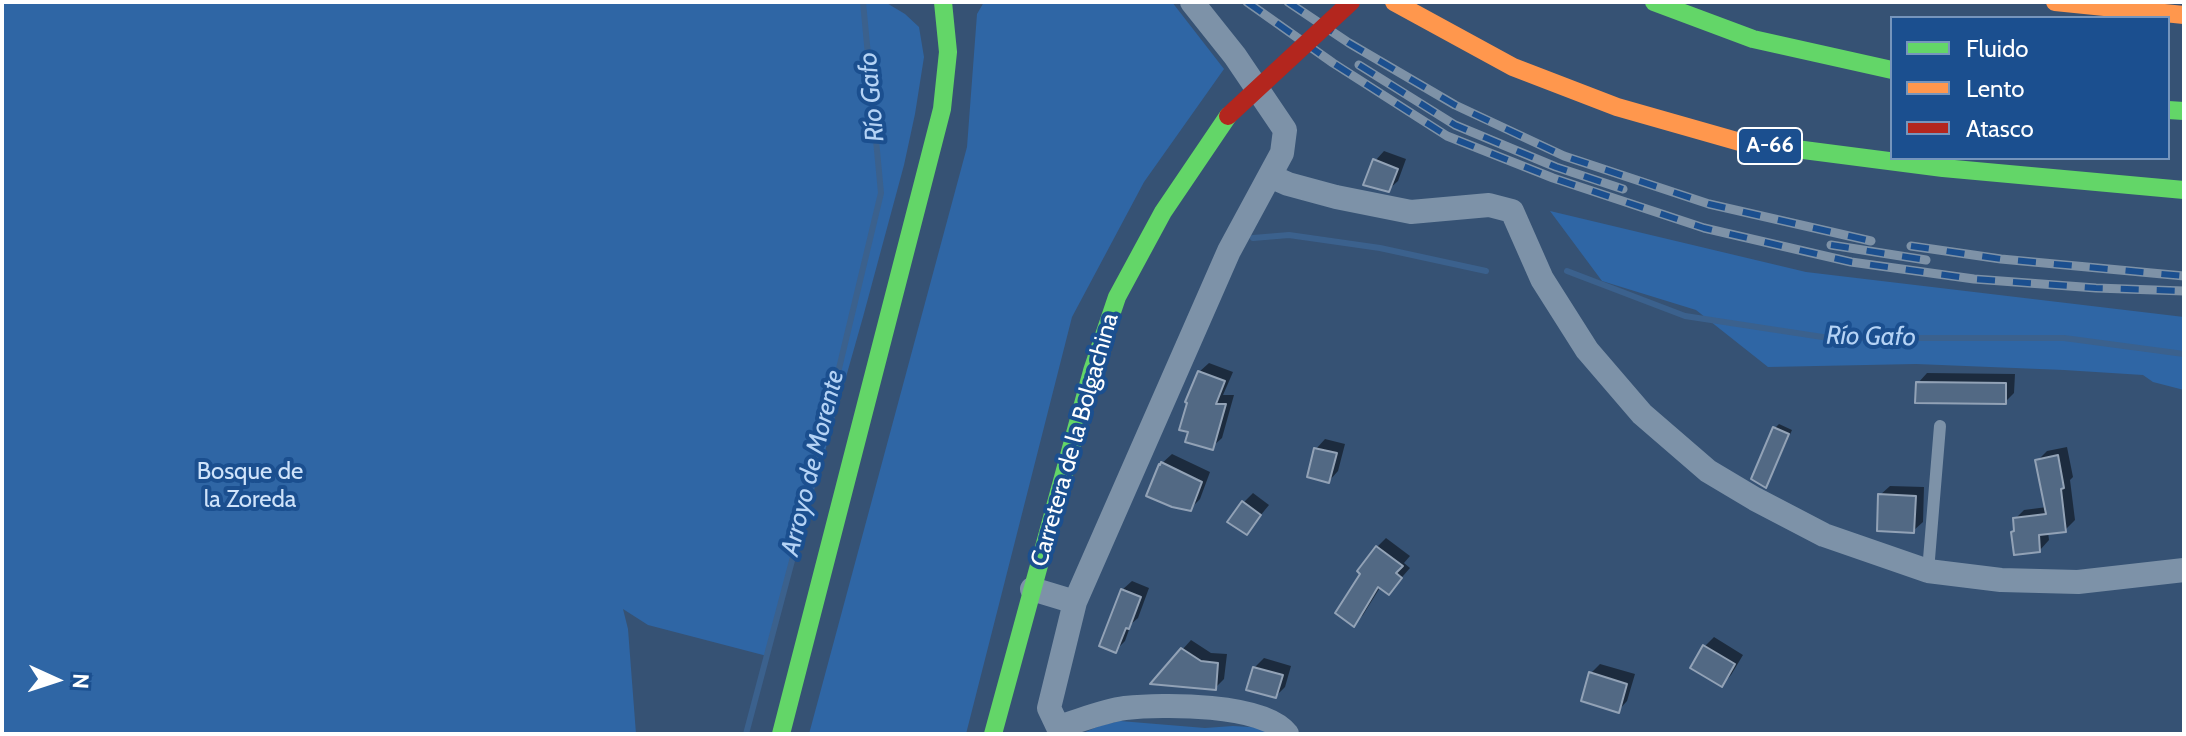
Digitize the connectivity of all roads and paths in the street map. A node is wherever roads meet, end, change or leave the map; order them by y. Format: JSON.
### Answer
{"nodes":[{"id":1,"x":943,"y":2,"type":"edge"},
{"id":2,"x":1192,"y":2,"type":"edge"},
{"id":3,"x":1351,"y":2,"type":"edge"},
{"id":4,"x":1394,"y":2,"type":"edge"},
{"id":5,"x":1654,"y":2,"type":"edge"},
{"id":6,"x":2055,"y":2,"type":"edge"},
{"id":7,"x":2184,"y":15,"type":"edge"},
{"id":8,"x":1890,"y":70,"type":"edge"},
{"id":9,"x":1270,"y":176,"type":"junction"},
{"id":10,"x":2184,"y":190,"type":"edge"},
{"id":11,"x":1940,"y":426,"type":"dead end"},
{"id":12,"x":2184,"y":570,"type":"edge"},
{"id":13,"x":1928,"y":571,"type":"junction"},
{"id":14,"x":1032,"y":589,"type":"junction"},
{"id":15,"x":1075,"y":602,"type":"junction"},
{"id":16,"x":781,"y":734,"type":"edge"},
{"id":17,"x":993,"y":734,"type":"edge"},
{"id":18,"x":1287,"y":734,"type":"edge"}],
"edges":[{"from":1,"to":16,"type":"main road"},
{"from":2,"to":9,"type":"street","name":"Carretera de la Bolgachina"},
{"from":3,"to":14,"type":"main road","name":"Carretera de la Bolgachina","bridge":true},
{"from":4,"to":10,"type":"main road","number":"A-66"},
{"from":5,"to":8,"type":"main road"},
{"from":6,"to":7,"type":"main road"},
{"from":9,"to":13,"type":"street"},
{"from":9,"to":15,"type":"street","name":"Carretera de la Bolgachina"},
{"from":11,"to":13,"type":"lane"},
{"from":12,"to":13,"type":"street"},
{"from":14,"to":15,"type":"street"},
{"from":14,"to":17,"type":"main road","name":"Carretera de la Bolgachina"},
{"from":15,"to":18,"type":"street","name":"Carretera de la Bolgachina"}]}
